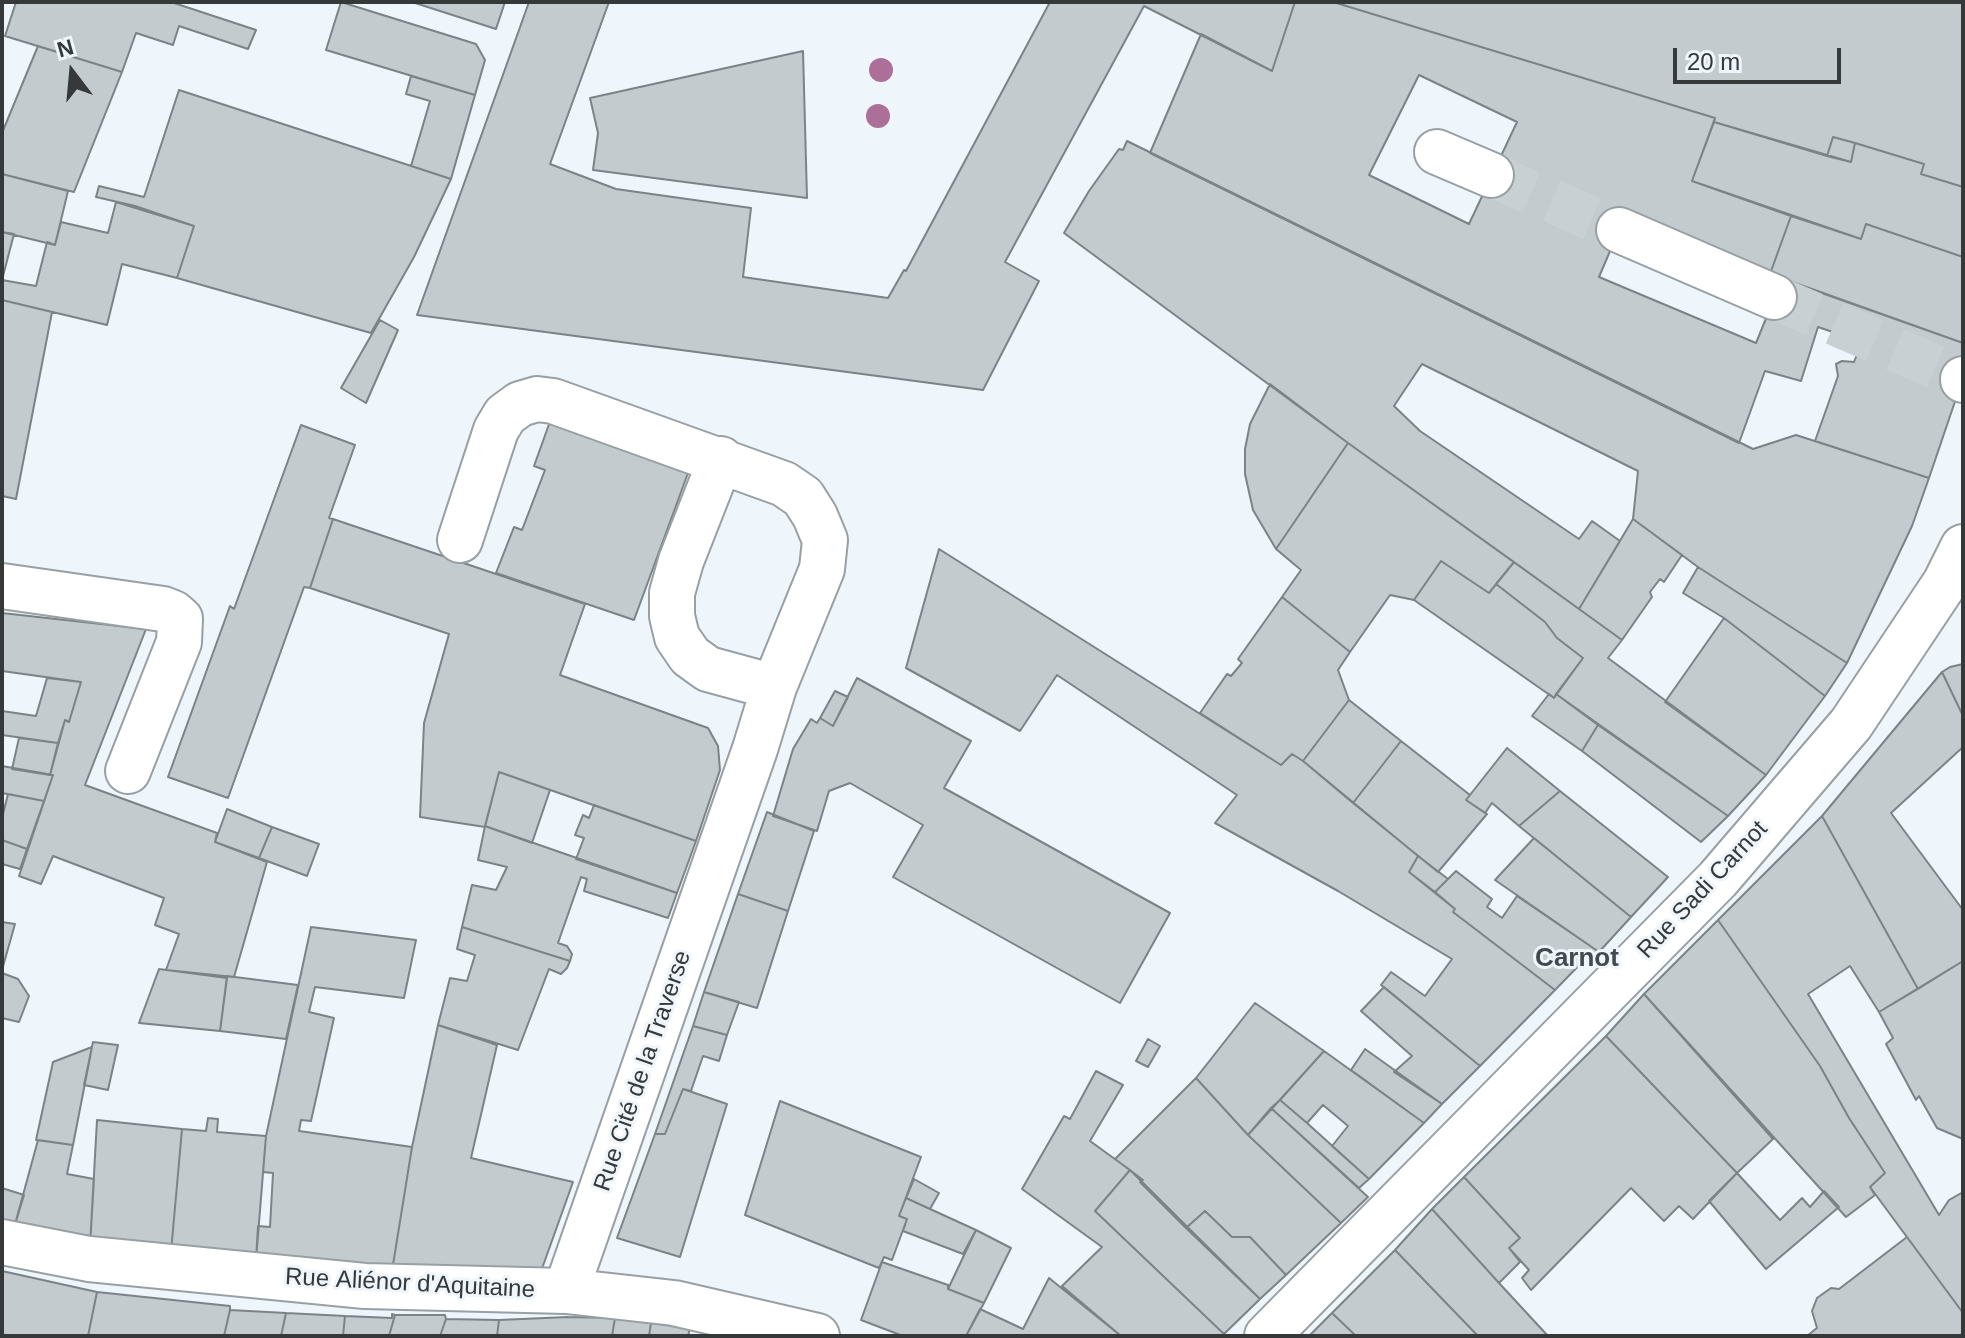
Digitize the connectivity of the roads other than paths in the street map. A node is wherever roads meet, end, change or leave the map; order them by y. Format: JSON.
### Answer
{"nodes":[{"id":1,"x":1437,"y":152,"type":"dead end"},
{"id":2,"x":1491,"y":175,"type":"tunnel mouth"},
{"id":3,"x":1619,"y":230,"type":"tunnel mouth"},
{"id":4,"x":1774,"y":297,"type":"tunnel mouth"},
{"id":5,"x":721,"y":459,"type":"junction"},
{"id":6,"x":460,"y":540,"type":"dead end"},
{"id":7,"x":1957,"y":573,"type":"edge"},
{"id":8,"x":2,"y":586,"type":"edge"},
{"id":9,"x":774,"y":687,"type":"junction"},
{"id":10,"x":128,"y":771,"type":"dead end"},
{"id":11,"x":2,"y":1242,"type":"edge"},
{"id":12,"x":566,"y":1291,"type":"junction"},
{"id":13,"x":817,"y":1336,"type":"edge"},
{"id":14,"x":1267,"y":1336,"type":"edge"}],
"edges":[{"from":1,"to":2,"type":"street"},
{"from":3,"to":4,"type":"street"},
{"from":5,"to":6,"type":"street","name":"Rue Cité de la Traverse"},
{"from":5,"to":9,"type":"street","name":"Rue Cité de la Traverse"},
{"from":5,"to":9,"type":"street"},
{"from":7,"to":14,"type":"street","name":"Rue Sadi Carnot"},
{"from":8,"to":10,"type":"street"},
{"from":9,"to":12,"type":"street","name":"Rue Cité de la Traverse"},
{"from":11,"to":12,"type":"street","name":"Rue Aliénor d'Aquitaine"},
{"from":12,"to":13,"type":"street","name":"Rue Aliénor d'Aquitaine"}]}
